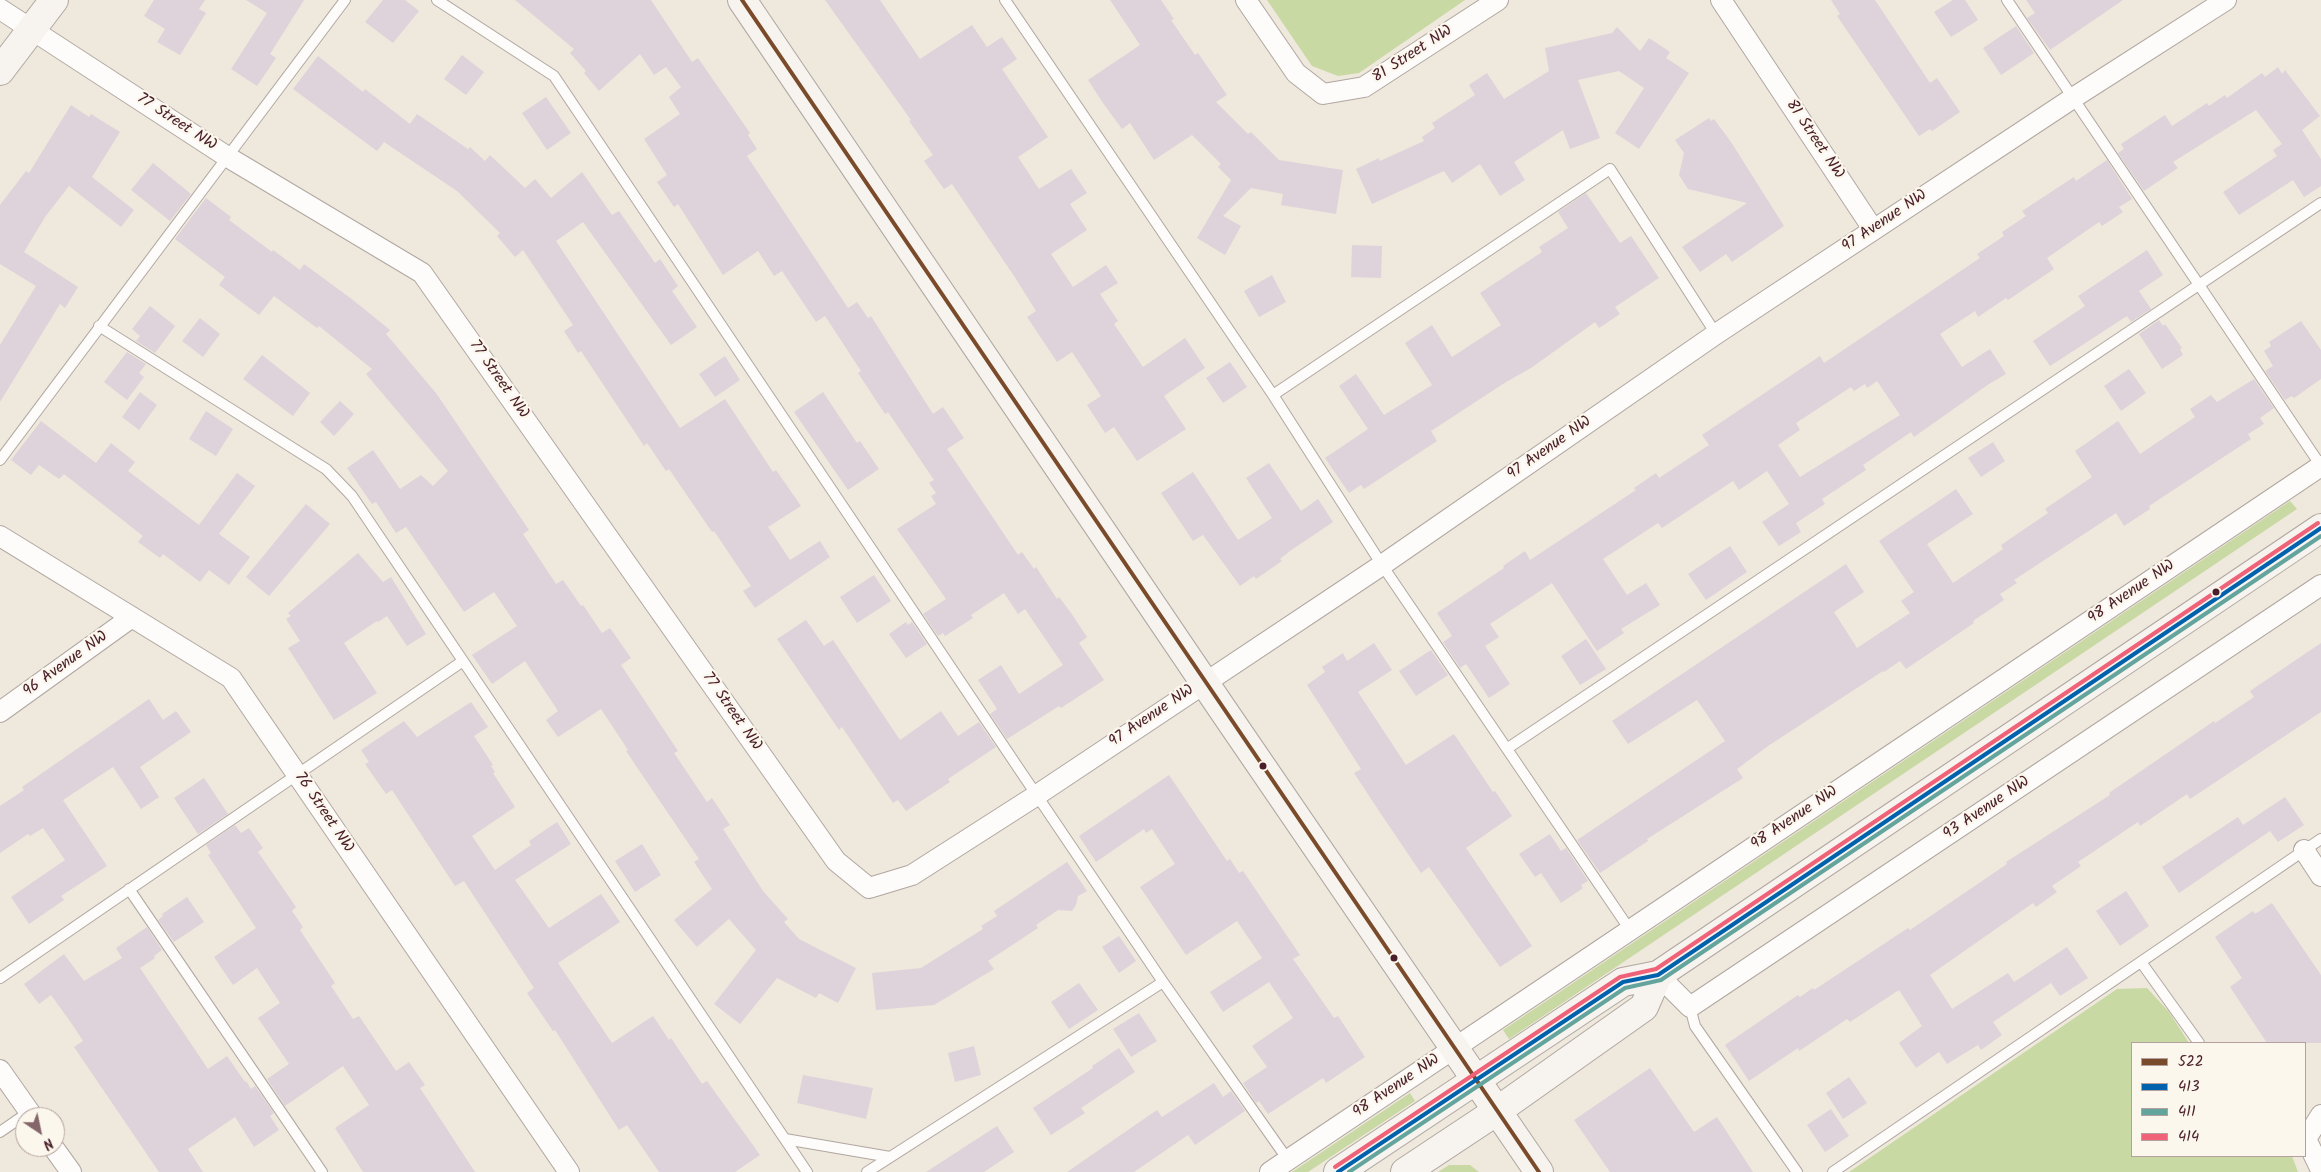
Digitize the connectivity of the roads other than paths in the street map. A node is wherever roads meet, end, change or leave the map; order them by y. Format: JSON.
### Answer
{"nodes":[{"id":1,"x":54,"y":0,"type":"edge"},
{"id":2,"x":345,"y":0,"type":"edge"},
{"id":3,"x":437,"y":0,"type":"edge"},
{"id":4,"x":742,"y":0,"type":"edge"},
{"id":5,"x":1005,"y":0,"type":"edge"},
{"id":6,"x":1246,"y":0,"type":"edge"},
{"id":7,"x":1498,"y":0,"type":"edge"},
{"id":8,"x":1721,"y":0,"type":"edge"},
{"id":9,"x":2007,"y":0,"type":"edge"},
{"id":10,"x":2226,"y":0,"type":"edge"},
{"id":11,"x":0,"y":8,"type":"edge"},
{"id":12,"x":32,"y":29,"type":"junction"},
{"id":13,"x":0,"y":71,"type":"edge"},
{"id":14,"x":2073,"y":98,"type":"junction"},
{"id":15,"x":226,"y":156,"type":"junction"},
{"id":16,"x":2321,"y":203,"type":"edge"},
{"id":17,"x":1873,"y":229,"type":"junction"},
{"id":18,"x":2199,"y":285,"type":"junction"},
{"id":19,"x":99,"y":326,"type":"junction"},
{"id":20,"x":1716,"y":334,"type":"junction"},
{"id":21,"x":1273,"y":395,"type":"junction"},
{"id":22,"x":0,"y":460,"type":"edge"},
{"id":23,"x":2321,"y":466,"type":"edge"},
{"id":24,"x":2321,"y":528,"type":"edge"},
{"id":25,"x":0,"y":536,"type":"edge"},
{"id":26,"x":1382,"y":565,"type":"junction"},
{"id":27,"x":2321,"y":586,"type":"edge"},
{"id":28,"x":132,"y":617,"type":"junction"},
{"id":29,"x":463,"y":661,"type":"junction"},
{"id":30,"x":1204,"y":683,"type":"junction"},
{"id":31,"x":0,"y":712,"type":"edge"},
{"id":32,"x":1508,"y":748,"type":"junction"},
{"id":33,"x":297,"y":775,"type":"junction"},
{"id":34,"x":1037,"y":795,"type":"junction"},
{"id":35,"x":2321,"y":839,"type":"edge"},
{"id":36,"x":2304,"y":850,"type":"junction"},
{"id":37,"x":2321,"y":876,"type":"edge"},
{"id":38,"x":869,"y":888,"type":"joint"},
{"id":39,"x":129,"y":889,"type":"junction"},
{"id":40,"x":1630,"y":930,"type":"junction"},
{"id":41,"x":2141,"y":962,"type":"junction"},
{"id":42,"x":1658,"y":975,"type":"junction"},
{"id":43,"x":0,"y":978,"type":"edge"},
{"id":44,"x":1163,"y":982,"type":"junction"},
{"id":45,"x":1690,"y":1007,"type":"junction"},
{"id":46,"x":2198,"y":1042,"type":"edge"},
{"id":47,"x":1454,"y":1049,"type":"junction"},
{"id":48,"x":0,"y":1070,"type":"edge"},
{"id":49,"x":1475,"y":1080,"type":"junction"},
{"id":50,"x":25,"y":1107,"type":"edge"},
{"id":51,"x":1497,"y":1111,"type":"junction"},
{"id":52,"x":2321,"y":1115,"type":"edge"},
{"id":53,"x":15,"y":1124,"type":"edge"},
{"id":54,"x":0,"y":1132,"type":"edge"},
{"id":55,"x":2306,"y":1138,"type":"edge"},
{"id":56,"x":785,"y":1139,"type":"junction"},
{"id":57,"x":61,"y":1157,"type":"edge"},
{"id":58,"x":890,"y":1157,"type":"junction"},
{"id":59,"x":1288,"y":1160,"type":"junction"},
{"id":60,"x":2321,"y":1170,"type":"edge"},
{"id":61,"x":71,"y":1172,"type":"edge"},
{"id":62,"x":322,"y":1172,"type":"edge"},
{"id":63,"x":569,"y":1172,"type":"edge"},
{"id":64,"x":807,"y":1172,"type":"edge"},
{"id":65,"x":867,"y":1172,"type":"edge"},
{"id":66,"x":1270,"y":1172,"type":"edge"},
{"id":67,"x":1338,"y":1172,"type":"edge"},
{"id":68,"x":1405,"y":1172,"type":"edge"},
{"id":69,"x":1538,"y":1172,"type":"edge"},
{"id":70,"x":1797,"y":1172,"type":"edge"},
{"id":71,"x":1833,"y":1172,"type":"edge"}],
"edges":[{"from":1,"to":12,"type":"street"},
{"from":2,"to":15,"type":"lane"},
{"from":3,"to":34,"type":"lane"},
{"from":4,"to":30,"type":"street"},
{"from":5,"to":21,"type":"lane"},
{"from":6,"to":7,"type":"street","name":"81 Street NW"},
{"from":8,"to":17,"type":"street","name":"81 Street NW"},
{"from":9,"to":14,"type":"lane"},
{"from":10,"to":14,"type":"street","name":"97 Avenue NW"},
{"from":11,"to":12,"type":"street","name":"77 Street NW"},
{"from":12,"to":13,"type":"street"},
{"from":12,"to":15,"type":"street","name":"77 Street NW"},
{"from":14,"to":17,"type":"street","name":"97 Avenue NW"},
{"from":14,"to":18,"type":"lane"},
{"from":15,"to":19,"type":"lane"},
{"from":15,"to":38,"type":"street","name":"77 Street NW"},
{"from":16,"to":18,"type":"lane"},
{"from":17,"to":20,"type":"street","name":"97 Avenue NW"},
{"from":18,"to":23,"type":"lane"},
{"from":18,"to":32,"type":"lane"},
{"from":19,"to":22,"type":"lane"},
{"from":19,"to":29,"type":"lane"},
{"from":20,"to":21,"type":"lane"},
{"from":20,"to":26,"type":"street","name":"97 Avenue NW"},
{"from":21,"to":26,"type":"lane"},
{"from":23,"to":40,"type":"street","name":"98 Avenue NW"},
{"from":24,"to":42,"type":"street"},
{"from":25,"to":28,"type":"street","name":"76 Street NW"},
{"from":26,"to":30,"type":"street","name":"97 Avenue NW"},
{"from":26,"to":32,"type":"lane"},
{"from":27,"to":45,"type":"street","name":"93 Avenue NW"},
{"from":28,"to":31,"type":"street","name":"96 Avenue NW"},
{"from":28,"to":33,"type":"street","name":"76 Street NW"},
{"from":29,"to":33,"type":"lane"},
{"from":29,"to":56,"type":"lane"},
{"from":30,"to":34,"type":"street","name":"97 Avenue NW"},
{"from":30,"to":47,"type":"street"},
{"from":32,"to":40,"type":"lane"},
{"from":33,"to":39,"type":"lane"},
{"from":33,"to":63,"type":"street","name":"76 Street NW"},
{"from":34,"to":38,"type":"street","name":"97 Avenue NW"},
{"from":34,"to":44,"type":"lane"},
{"from":35,"to":36,"type":"lane"},
{"from":36,"to":37,"type":"street"},
{"from":36,"to":41,"type":"lane"},
{"from":39,"to":43,"type":"lane"},
{"from":39,"to":62,"type":"lane"},
{"from":40,"to":47,"type":"street","name":"98 Avenue NW"},
{"from":41,"to":46,"type":"lane"},
{"from":41,"to":71,"type":"lane"},
{"from":42,"to":45,"type":"street"},
{"from":42,"to":49,"type":"street"},
{"from":42,"to":51,"type":"street"},
{"from":44,"to":58,"type":"lane"},
{"from":44,"to":59,"type":"lane"},
{"from":45,"to":70,"type":"lane"},
{"from":47,"to":49,"type":"street"},
{"from":47,"to":59,"type":"street","name":"98 Avenue NW"},
{"from":48,"to":50,"type":"street"},
{"from":49,"to":51,"type":"street"},
{"from":49,"to":67,"type":"street"},
{"from":51,"to":68,"type":"street"},
{"from":51,"to":69,"type":"street"},
{"from":52,"to":55,"type":"street"},
{"from":53,"to":54,"type":"lane"},
{"from":55,"to":60,"type":"street"},
{"from":56,"to":58,"type":"lane"},
{"from":56,"to":64,"type":"lane"},
{"from":57,"to":61,"type":"street"},
{"from":58,"to":65,"type":"lane"},
{"from":59,"to":66,"type":"street","name":"98 Avenue NW"}]}
